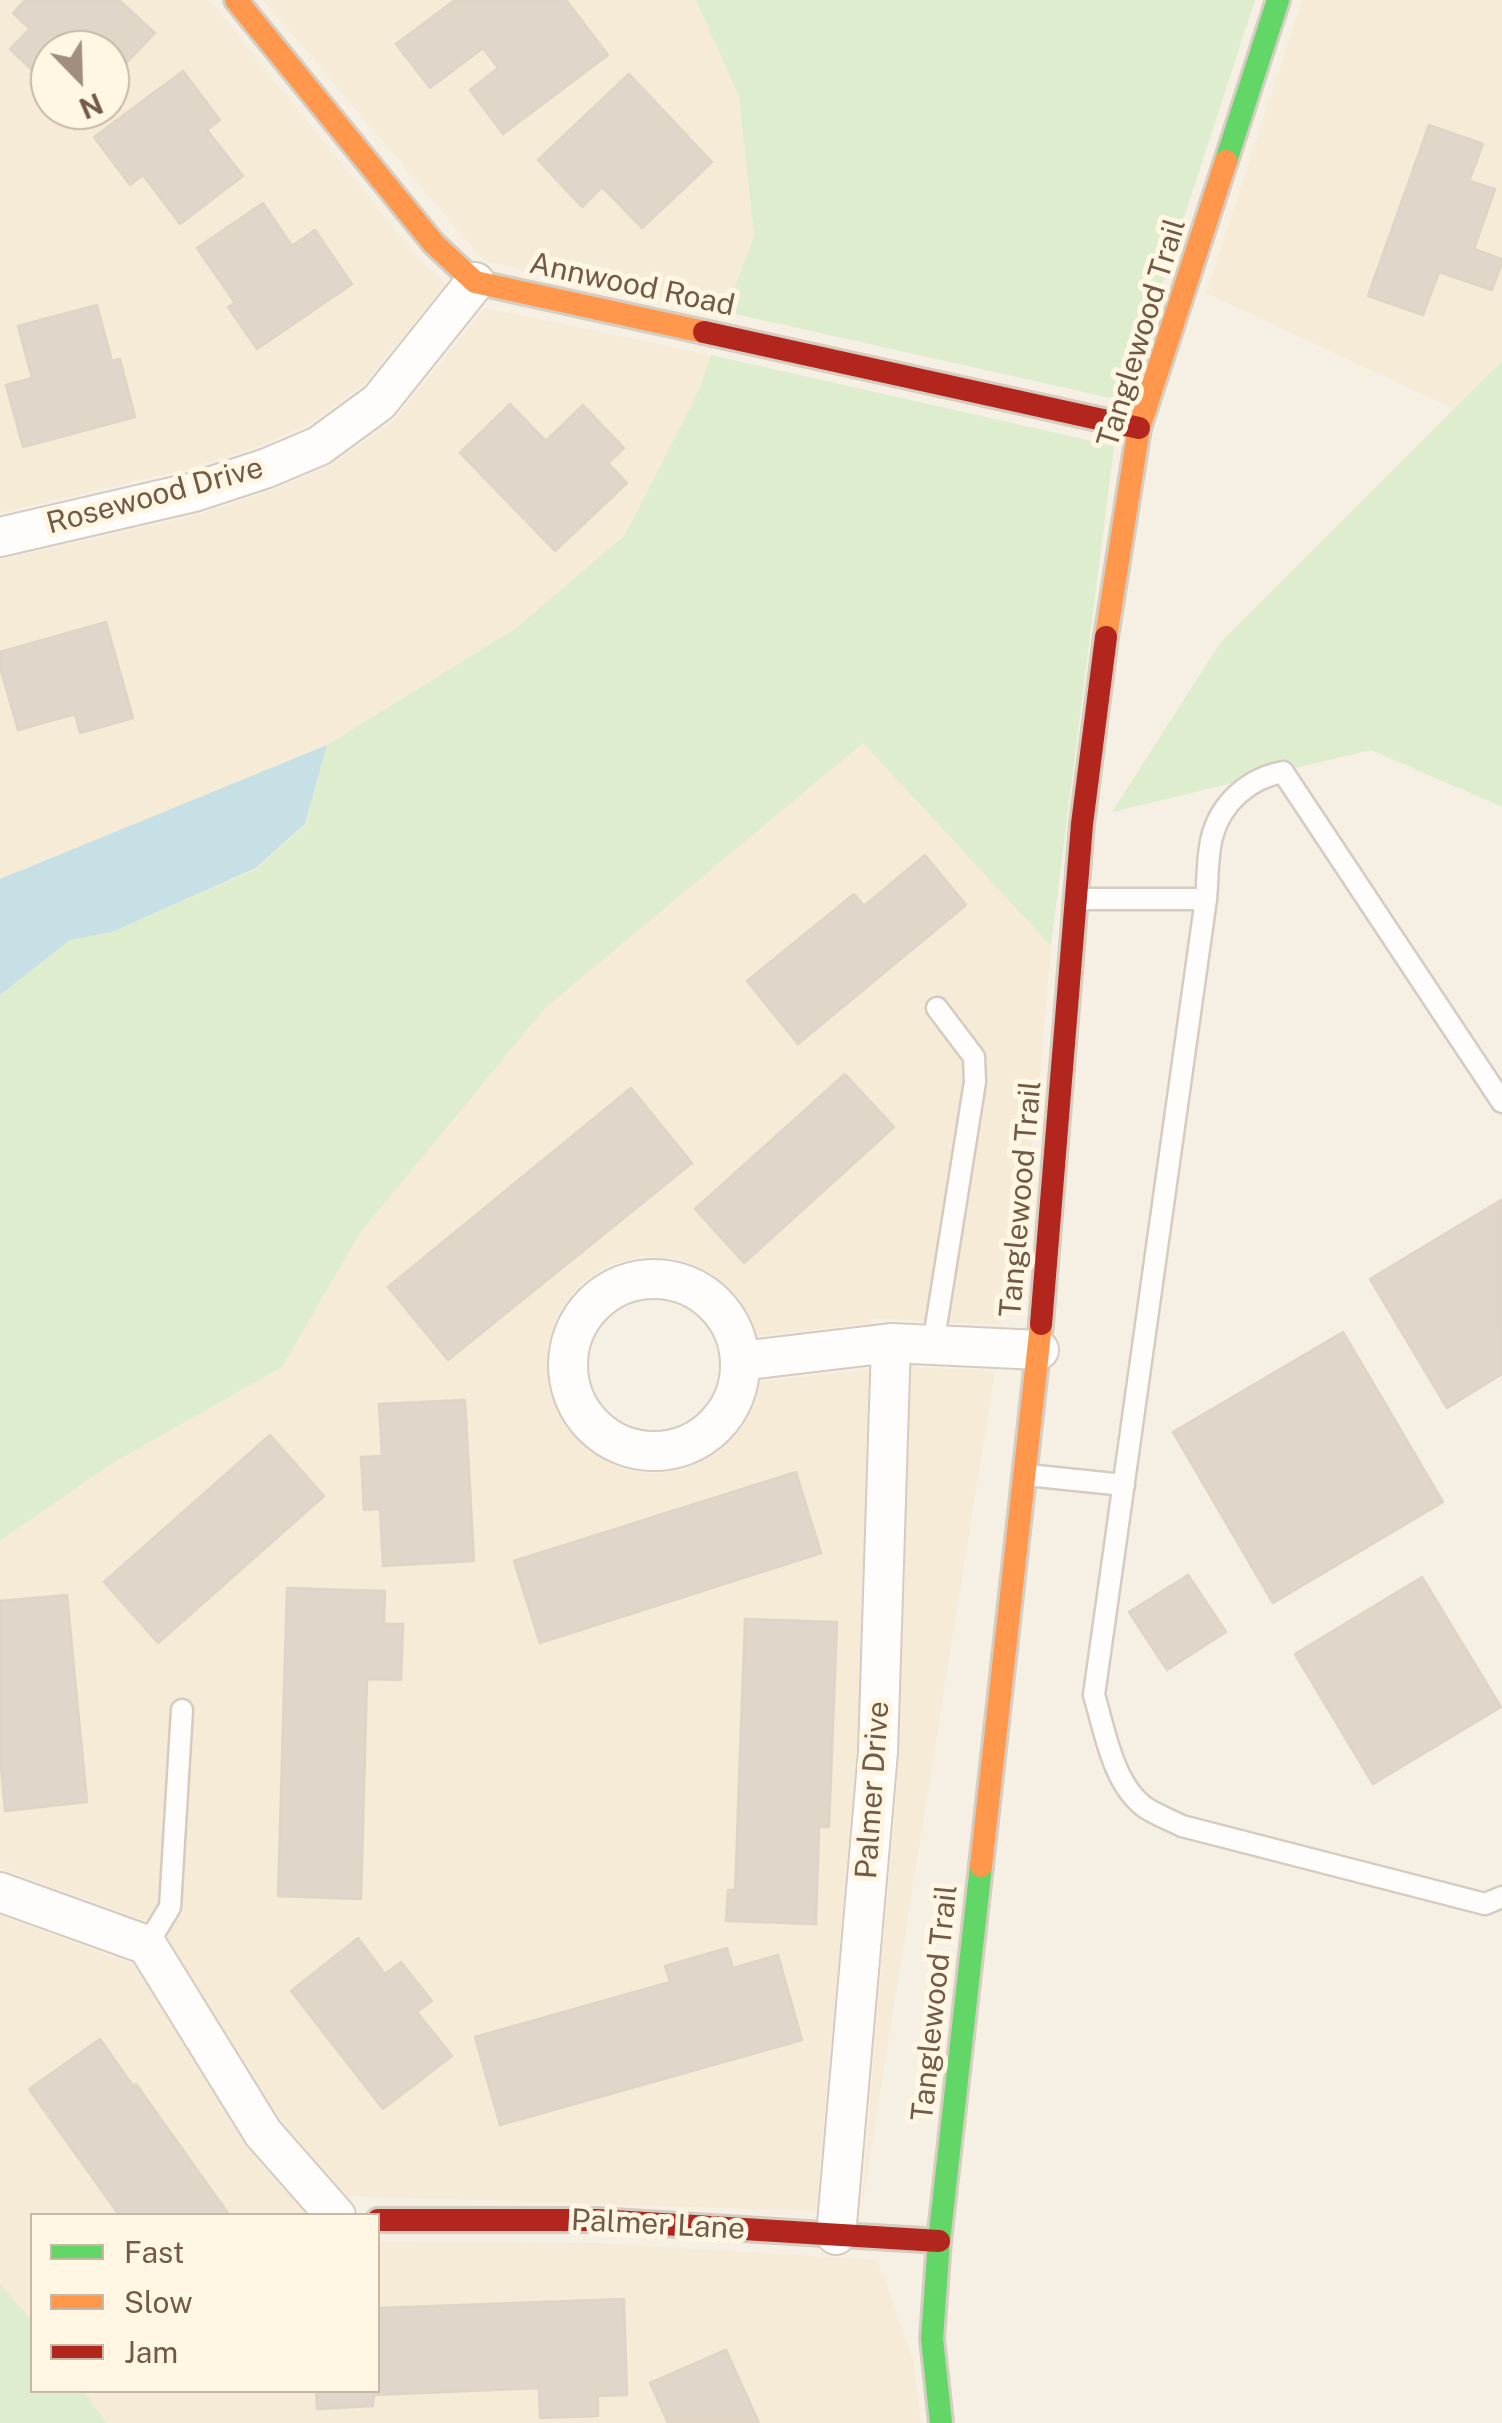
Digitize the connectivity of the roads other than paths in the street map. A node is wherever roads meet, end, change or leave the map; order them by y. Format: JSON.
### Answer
{"nodes":[{"id":1,"x":236,"y":0,"type":"edge"},
{"id":2,"x":1278,"y":0,"type":"edge"},
{"id":3,"x":476,"y":282,"type":"junction"},
{"id":4,"x":1138,"y":428,"type":"junction"},
{"id":5,"x":0,"y":537,"type":"edge"},
{"id":6,"x":1076,"y":899,"type":"junction"},
{"id":7,"x":1206,"y":900,"type":"junction"},
{"id":8,"x":937,"y":1008,"type":"dead end"},
{"id":9,"x":1502,"y":1102,"type":"edge"},
{"id":10,"x":891,"y":1343,"type":"junction"},
{"id":11,"x":933,"y":1345,"type":"junction"},
{"id":12,"x":1039,"y":1350,"type":"junction"},
{"id":13,"x":740,"y":1362,"type":"junction"},
{"id":14,"x":1026,"y":1475,"type":"junction"},
{"id":15,"x":1124,"y":1485,"type":"junction"},
{"id":16,"x":182,"y":1710,"type":"dead end"},
{"id":17,"x":0,"y":1892,"type":"edge"},
{"id":18,"x":1502,"y":1897,"type":"edge"},
{"id":19,"x":147,"y":1945,"type":"junction"},
{"id":20,"x":333,"y":2213,"type":"edge"},
{"id":21,"x":380,"y":2220,"type":"edge"},
{"id":22,"x":836,"y":2235,"type":"junction"},
{"id":23,"x":939,"y":2241,"type":"junction"},
{"id":24,"x":942,"y":2423,"type":"edge"}],
"edges":[{"from":1,"to":3,"type":"street","name":"Annwood Road"},
{"from":2,"to":4,"type":"street","name":"Tanglewood Trail"},
{"from":3,"to":4,"type":"street","name":"Annwood Road"},
{"from":3,"to":5,"type":"street","name":"Rosewood Drive"},
{"from":4,"to":6,"type":"street","name":"Tanglewood Trail"},
{"from":6,"to":7,"type":"lane"},
{"from":6,"to":12,"type":"street","name":"Tanglewood Trail"},
{"from":7,"to":9,"type":"lane"},
{"from":7,"to":15,"type":"lane"},
{"from":8,"to":11,"type":"lane"},
{"from":10,"to":11,"type":"street"},
{"from":10,"to":13,"type":"street"},
{"from":10,"to":22,"type":"street","name":"Palmer Drive"},
{"from":11,"to":12,"type":"street"},
{"from":12,"to":14,"type":"street","name":"Tanglewood Trail"},
{"from":13,"to":13,"type":"street"},
{"from":14,"to":15,"type":"lane"},
{"from":14,"to":23,"type":"street","name":"Tanglewood Trail"},
{"from":15,"to":18,"type":"lane"},
{"from":16,"to":19,"type":"lane"},
{"from":17,"to":19,"type":"street"},
{"from":19,"to":20,"type":"street"},
{"from":21,"to":22,"type":"street","name":"Palmer Lane"},
{"from":22,"to":23,"type":"street","name":"Palmer Lane"},
{"from":23,"to":24,"type":"street","name":"Tanglewood Trail"}]}
